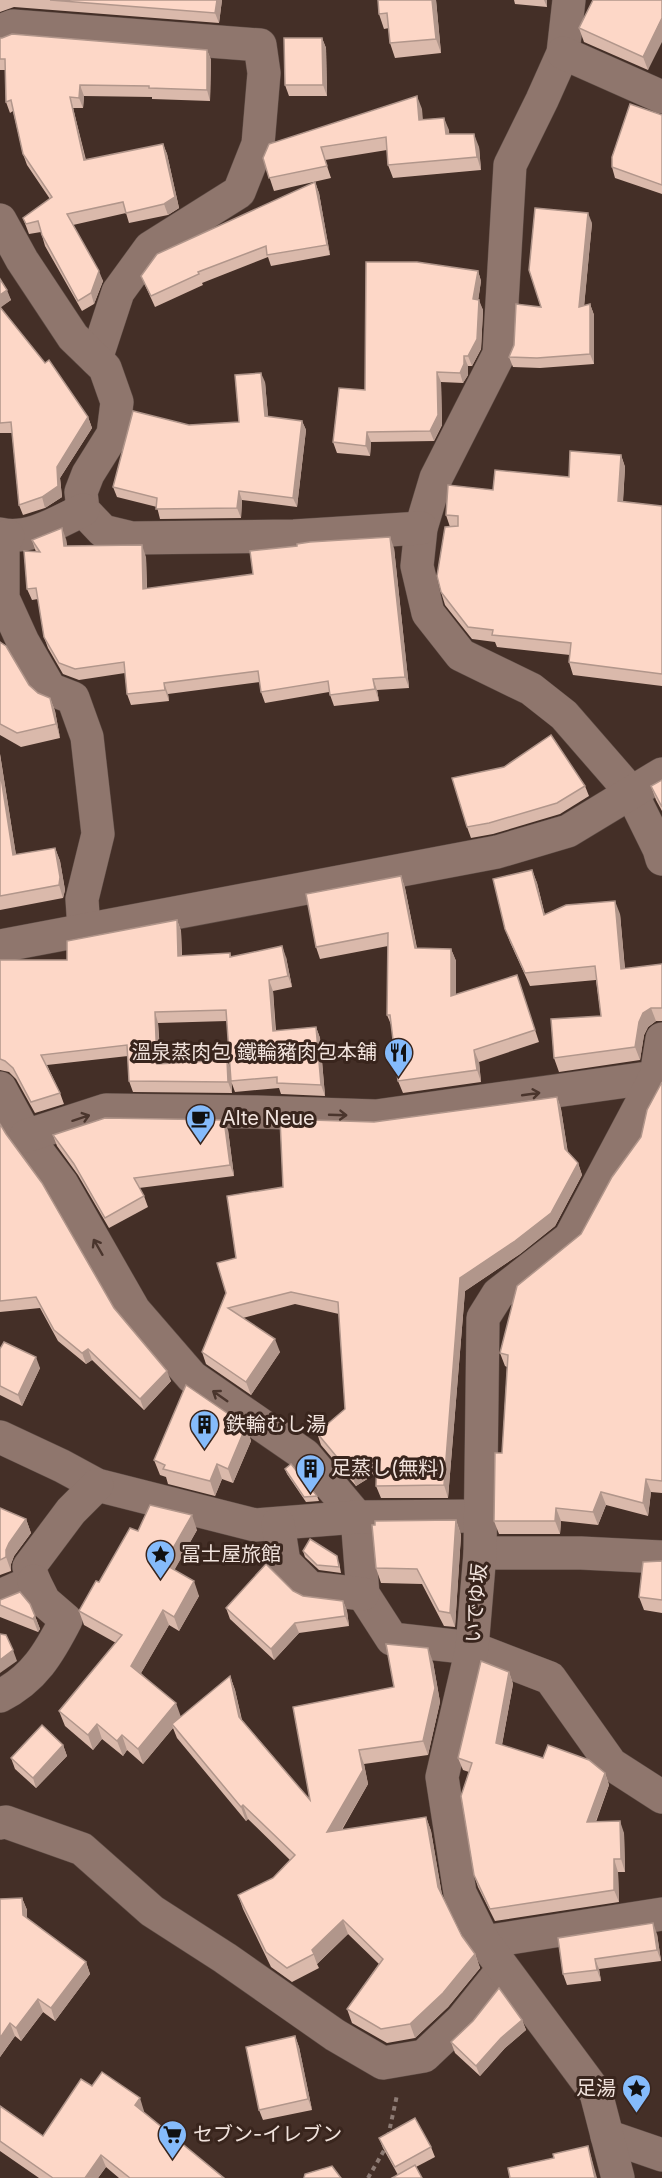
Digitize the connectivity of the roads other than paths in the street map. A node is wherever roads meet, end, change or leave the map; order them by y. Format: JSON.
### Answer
{"nodes":[{"id":1,"x":569,"y":0,"type":"edge"},
{"id":2,"x":0,"y":31,"type":"edge"},
{"id":3,"x":563,"y":54,"type":"junction"},
{"id":4,"x":662,"y":97,"type":"edge"},
{"id":5,"x":0,"y":220,"type":"edge"},
{"id":6,"x":96,"y":359,"type":"junction"},
{"id":7,"x":83,"y":510,"type":"junction"},
{"id":8,"x":421,"y":528,"type":"junction"},
{"id":9,"x":4,"y":535,"type":"edge"},
{"id":10,"x":662,"y":774,"type":"edge"},
{"id":11,"x":630,"y":792,"type":"junction"},
{"id":12,"x":662,"y":859,"type":"edge"},
{"id":13,"x":84,"y":930,"type":"junction"},
{"id":14,"x":0,"y":946,"type":"edge"},
{"id":15,"x":662,"y":1039,"type":"edge"},
{"id":16,"x":659,"y":1076,"type":"edge"},
{"id":17,"x":0,"y":1088,"type":"edge"},
{"id":18,"x":26,"y":1136,"type":"junction"},
{"id":19,"x":0,"y":1437,"type":"edge"},
{"id":20,"x":97,"y":1485,"type":"junction"},
{"id":21,"x":481,"y":1516,"type":"junction"},
{"id":22,"x":357,"y":1518,"type":"junction"},
{"id":23,"x":278,"y":1524,"type":"junction"},
{"id":24,"x":480,"y":1553,"type":"junction"},
{"id":25,"x":662,"y":1557,"type":"edge"},
{"id":26,"x":34,"y":1581,"type":"junction"},
{"id":27,"x":363,"y":1594,"type":"junction"},
{"id":28,"x":0,"y":1596,"type":"edge"},
{"id":29,"x":472,"y":1648,"type":"junction"},
{"id":30,"x":0,"y":1696,"type":"edge"},
{"id":31,"x":662,"y":1797,"type":"edge"},
{"id":32,"x":0,"y":1823,"type":"edge"},
{"id":33,"x":662,"y":1914,"type":"edge"},
{"id":34,"x":484,"y":1942,"type":"junction"},
{"id":35,"x":503,"y":1969,"type":"junction"},
{"id":36,"x":607,"y":2136,"type":"junction"},
{"id":37,"x":662,"y":2155,"type":"edge"},
{"id":38,"x":618,"y":2178,"type":"edge"}],
"edges":[{"from":1,"to":3,"type":"street"},
{"from":2,"to":6,"type":"street"},
{"from":3,"to":4,"type":"street"},
{"from":3,"to":8,"type":"street"},
{"from":5,"to":6,"type":"street"},
{"from":6,"to":7,"type":"street"},
{"from":7,"to":8,"type":"street"},
{"from":7,"to":9,"type":"street"},
{"from":8,"to":11,"type":"street"},
{"from":9,"to":13,"type":"street"},
{"from":10,"to":11,"type":"street"},
{"from":11,"to":12,"type":"street"},
{"from":11,"to":13,"type":"street"},
{"from":13,"to":14,"type":"street"},
{"from":15,"to":16,"type":"street","name":"いでゆ坂"},
{"from":18,"to":16,"type":"street","one_way":true},
{"from":16,"to":21,"type":"street","name":"いでゆ坂"},
{"from":17,"to":18,"type":"street"},
{"from":22,"to":18,"type":"street","one_way":true},
{"from":19,"to":20,"type":"street"},
{"from":20,"to":23,"type":"street"},
{"from":20,"to":26,"type":"street"},
{"from":21,"to":22,"type":"street"},
{"from":21,"to":24,"type":"street","name":"いでゆ坂"},
{"from":22,"to":23,"type":"street"},
{"from":22,"to":27,"type":"street"},
{"from":23,"to":27,"type":"street"},
{"from":24,"to":25,"type":"street"},
{"from":24,"to":29,"type":"street","name":"いでゆ坂"},
{"from":26,"to":28,"type":"street"},
{"from":26,"to":30,"type":"street"},
{"from":27,"to":29,"type":"street"},
{"from":29,"to":31,"type":"street"},
{"from":29,"to":34,"type":"street","name":"いでゆ坂"},
{"from":32,"to":35,"type":"street"},
{"from":33,"to":34,"type":"street"},
{"from":34,"to":35,"type":"street","name":"いでゆ坂"},
{"from":35,"to":36,"type":"street","name":"いでゆ坂"},
{"from":36,"to":37,"type":"street"},
{"from":36,"to":38,"type":"street","name":"いでゆ坂"}]}
